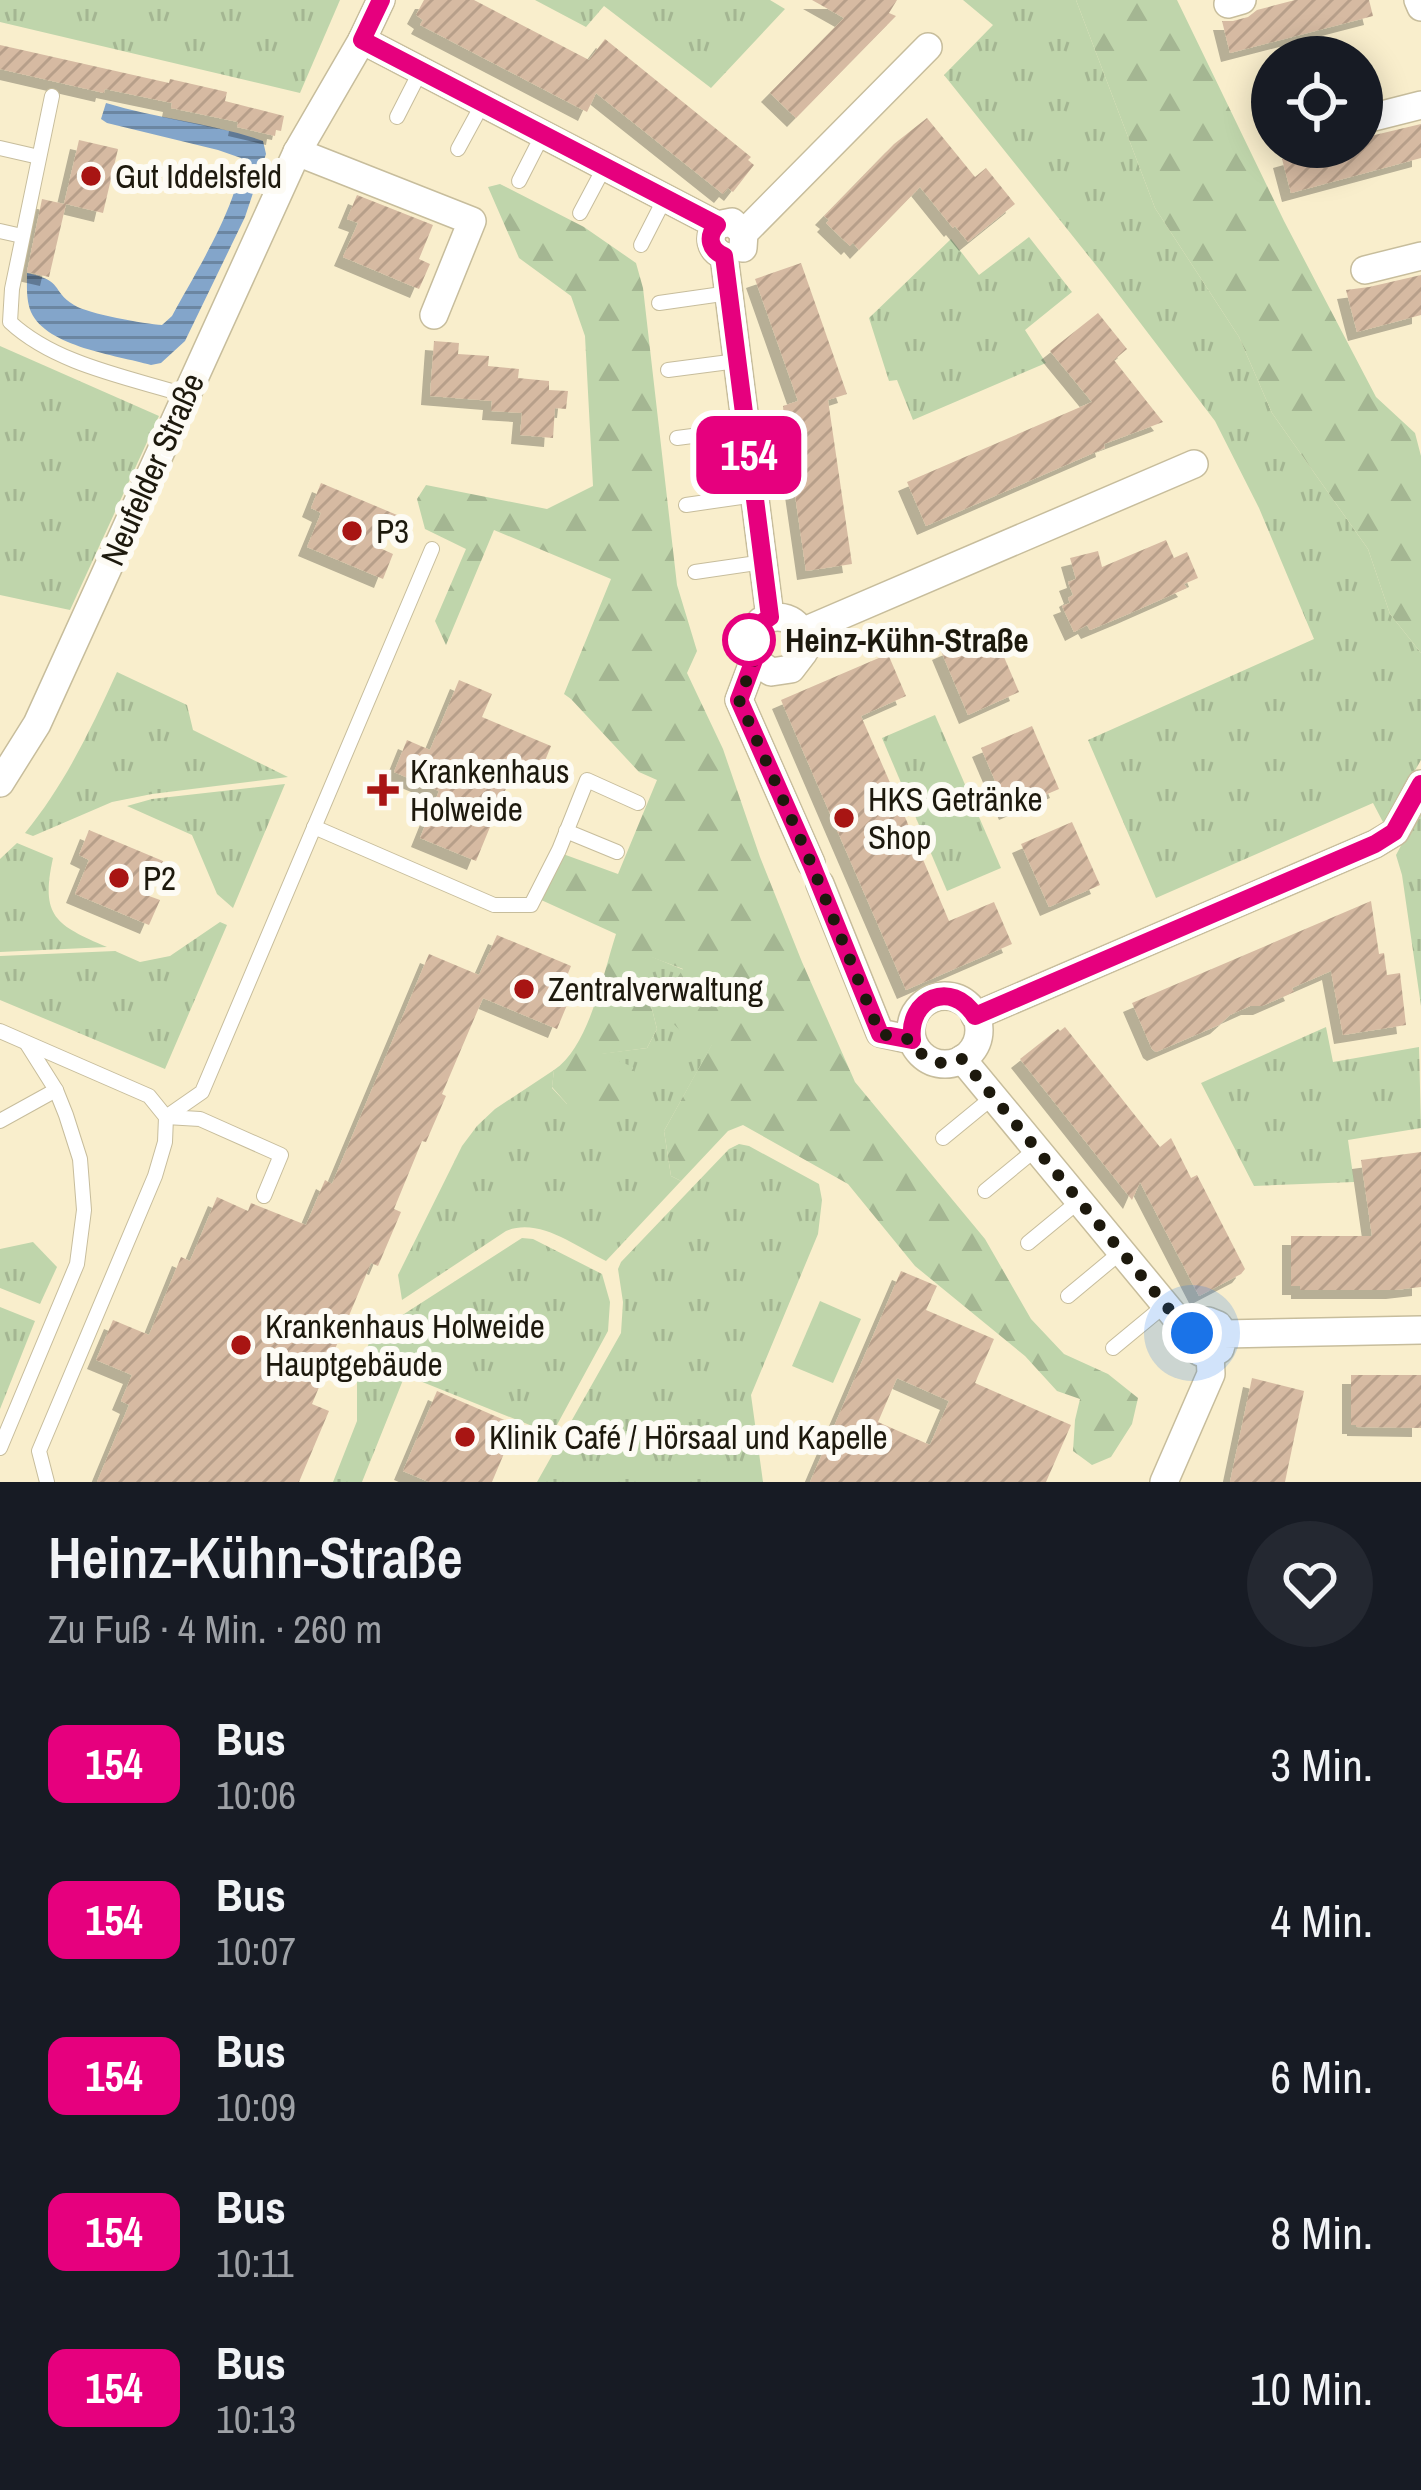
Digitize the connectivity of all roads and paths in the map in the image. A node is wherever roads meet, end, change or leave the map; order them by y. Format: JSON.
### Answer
{"nodes":[{"id":1,"x":381,"y":0,"type":"edge"},
{"id":2,"x":362,"y":40,"type":"junction"},
{"id":3,"x":928,"y":47,"type":"dead end"},
{"id":4,"x":421,"y":70,"type":"junction"},
{"id":5,"x":52,"y":96,"type":"dead end"},
{"id":6,"x":482,"y":103,"type":"junction"},
{"id":7,"x":1421,"y":105,"type":"edge"},
{"id":8,"x":1383,"y":115,"type":"edge"},
{"id":9,"x":397,"y":117,"type":"dead end"},
{"id":10,"x":543,"y":134,"type":"junction"},
{"id":11,"x":0,"y":148,"type":"edge"},
{"id":12,"x":458,"y":149,"type":"dead end"},
{"id":13,"x":297,"y":152,"type":"junction"},
{"id":14,"x":39,"y":157,"type":"junction"},
{"id":15,"x":605,"y":166,"type":"junction"},
{"id":16,"x":519,"y":181,"type":"dead end"},
{"id":17,"x":665,"y":198,"type":"junction"},
{"id":18,"x":580,"y":213,"type":"dead end"},
{"id":19,"x":731,"y":229,"type":"junction"},
{"id":20,"x":0,"y":231,"type":"edge"},
{"id":21,"x":22,"y":236,"type":"junction"},
{"id":22,"x":641,"y":245,"type":"dead end"},
{"id":23,"x":1421,"y":256,"type":"edge"},
{"id":24,"x":1365,"y":270,"type":"dead end"},
{"id":25,"x":729,"y":293,"type":"junction"},
{"id":26,"x":659,"y":303,"type":"dead end"},
{"id":27,"x":434,"y":315,"type":"dead end"},
{"id":28,"x":737,"y":361,"type":"junction"},
{"id":29,"x":668,"y":370,"type":"dead end"},
{"id":30,"x":185,"y":395,"type":"junction"},
{"id":31,"x":746,"y":428,"type":"junction"},
{"id":32,"x":676,"y":438,"type":"dead end"},
{"id":33,"x":1194,"y":464,"type":"dead end"},
{"id":34,"x":755,"y":495,"type":"junction"},
{"id":35,"x":686,"y":505,"type":"dead end"},
{"id":36,"x":432,"y":549,"type":"dead end"},
{"id":37,"x":764,"y":562,"type":"junction"},
{"id":38,"x":695,"y":572,"type":"dead end"},
{"id":39,"x":770,"y":617,"type":"junction"},
{"id":40,"x":802,"y":632,"type":"junction"},
{"id":41,"x":754,"y":660,"type":"junction"},
{"id":42,"x":0,"y":783,"type":"edge"},
{"id":43,"x":1421,"y":784,"type":"edge"},
{"id":44,"x":638,"y":802,"type":"dead end"},
{"id":45,"x":314,"y":827,"type":"junction"},
{"id":46,"x":566,"y":831,"type":"junction"},
{"id":47,"x":617,"y":852,"type":"dead end"},
{"id":48,"x":975,"y":1016,"type":"junction"},
{"id":49,"x":0,"y":1031,"type":"edge"},
{"id":50,"x":912,"y":1040,"type":"junction"},
{"id":51,"x":25,"y":1042,"type":"junction"},
{"id":52,"x":962,"y":1059,"type":"junction"},
{"id":53,"x":56,"y":1090,"type":"junction"},
{"id":54,"x":993,"y":1096,"type":"junction"},
{"id":55,"x":166,"y":1117,"type":"junction"},
{"id":56,"x":0,"y":1121,"type":"edge"},
{"id":57,"x":943,"y":1138,"type":"dead end"},
{"id":58,"x":1036,"y":1149,"type":"junction"},
{"id":59,"x":985,"y":1191,"type":"dead end"},
{"id":60,"x":264,"y":1196,"type":"dead end"},
{"id":61,"x":1079,"y":1201,"type":"junction"},
{"id":62,"x":1028,"y":1243,"type":"dead end"},
{"id":63,"x":1121,"y":1252,"type":"junction"},
{"id":64,"x":1068,"y":1296,"type":"dead end"},
{"id":65,"x":1165,"y":1305,"type":"junction"},
{"id":66,"x":1421,"y":1330,"type":"edge"},
{"id":67,"x":1208,"y":1342,"type":"junction"},
{"id":68,"x":1113,"y":1348,"type":"dead end"},
{"id":69,"x":0,"y":1448,"type":"edge"},
{"id":70,"x":47,"y":1482,"type":"edge"},
{"id":71,"x":1164,"y":1482,"type":"edge"}],
"edges":[{"from":1,"to":2,"type":"street","name":"Neufelder Straße"},
{"from":2,"to":4,"type":"street"},
{"from":2,"to":13,"type":"street","name":"Neufelder Straße"},
{"from":3,"to":19,"type":"street"},
{"from":4,"to":6,"type":"street"},
{"from":4,"to":9,"type":"lane"},
{"from":5,"to":14,"type":"lane"},
{"from":6,"to":10,"type":"street"},
{"from":6,"to":12,"type":"lane"},
{"from":7,"to":8,"type":"street"},
{"from":10,"to":15,"type":"street"},
{"from":10,"to":16,"type":"lane"},
{"from":11,"to":14,"type":"lane"},
{"from":13,"to":27,"type":"street"},
{"from":13,"to":30,"type":"street","name":"Neufelder Straße"},
{"from":14,"to":21,"type":"lane"},
{"from":15,"to":17,"type":"street"},
{"from":15,"to":18,"type":"lane"},
{"from":17,"to":19,"type":"street"},
{"from":17,"to":22,"type":"lane"},
{"from":19,"to":25,"type":"street"},
{"from":20,"to":21,"type":"lane"},
{"from":21,"to":30,"type":"lane"},
{"from":23,"to":24,"type":"street"},
{"from":25,"to":26,"type":"lane"},
{"from":25,"to":28,"type":"street"},
{"from":28,"to":29,"type":"lane"},
{"from":28,"to":31,"type":"street"},
{"from":30,"to":42,"type":"street","name":"Neufelder Straße"},
{"from":31,"to":32,"type":"lane"},
{"from":31,"to":34,"type":"street"},
{"from":33,"to":40,"type":"street"},
{"from":34,"to":35,"type":"lane"},
{"from":34,"to":37,"type":"street"},
{"from":36,"to":45,"type":"lane"},
{"from":37,"to":38,"type":"lane"},
{"from":37,"to":39,"type":"street"},
{"from":39,"to":40,"type":"street"},
{"from":39,"to":41,"type":"street"},
{"from":40,"to":41,"type":"street"},
{"from":41,"to":50,"type":"street"},
{"from":43,"to":48,"type":"street"},
{"from":44,"to":46,"type":"lane"},
{"from":45,"to":46,"type":"lane"},
{"from":45,"to":55,"type":"lane"},
{"from":46,"to":47,"type":"lane"},
{"from":48,"to":50,"type":"street"},
{"from":48,"to":52,"type":"street"},
{"from":49,"to":51,"type":"lane"},
{"from":50,"to":52,"type":"street"},
{"from":51,"to":53,"type":"lane"},
{"from":51,"to":55,"type":"lane"},
{"from":52,"to":54,"type":"street"},
{"from":53,"to":56,"type":"lane"},
{"from":53,"to":69,"type":"lane"},
{"from":54,"to":57,"type":"lane"},
{"from":54,"to":58,"type":"street"},
{"from":55,"to":60,"type":"lane"},
{"from":55,"to":70,"type":"lane"},
{"from":58,"to":59,"type":"lane"},
{"from":58,"to":61,"type":"street"},
{"from":61,"to":62,"type":"lane"},
{"from":61,"to":63,"type":"street"},
{"from":63,"to":64,"type":"lane"},
{"from":63,"to":65,"type":"street"},
{"from":65,"to":67,"type":"street"},
{"from":65,"to":68,"type":"lane"},
{"from":66,"to":67,"type":"street"},
{"from":67,"to":71,"type":"street"}]}
